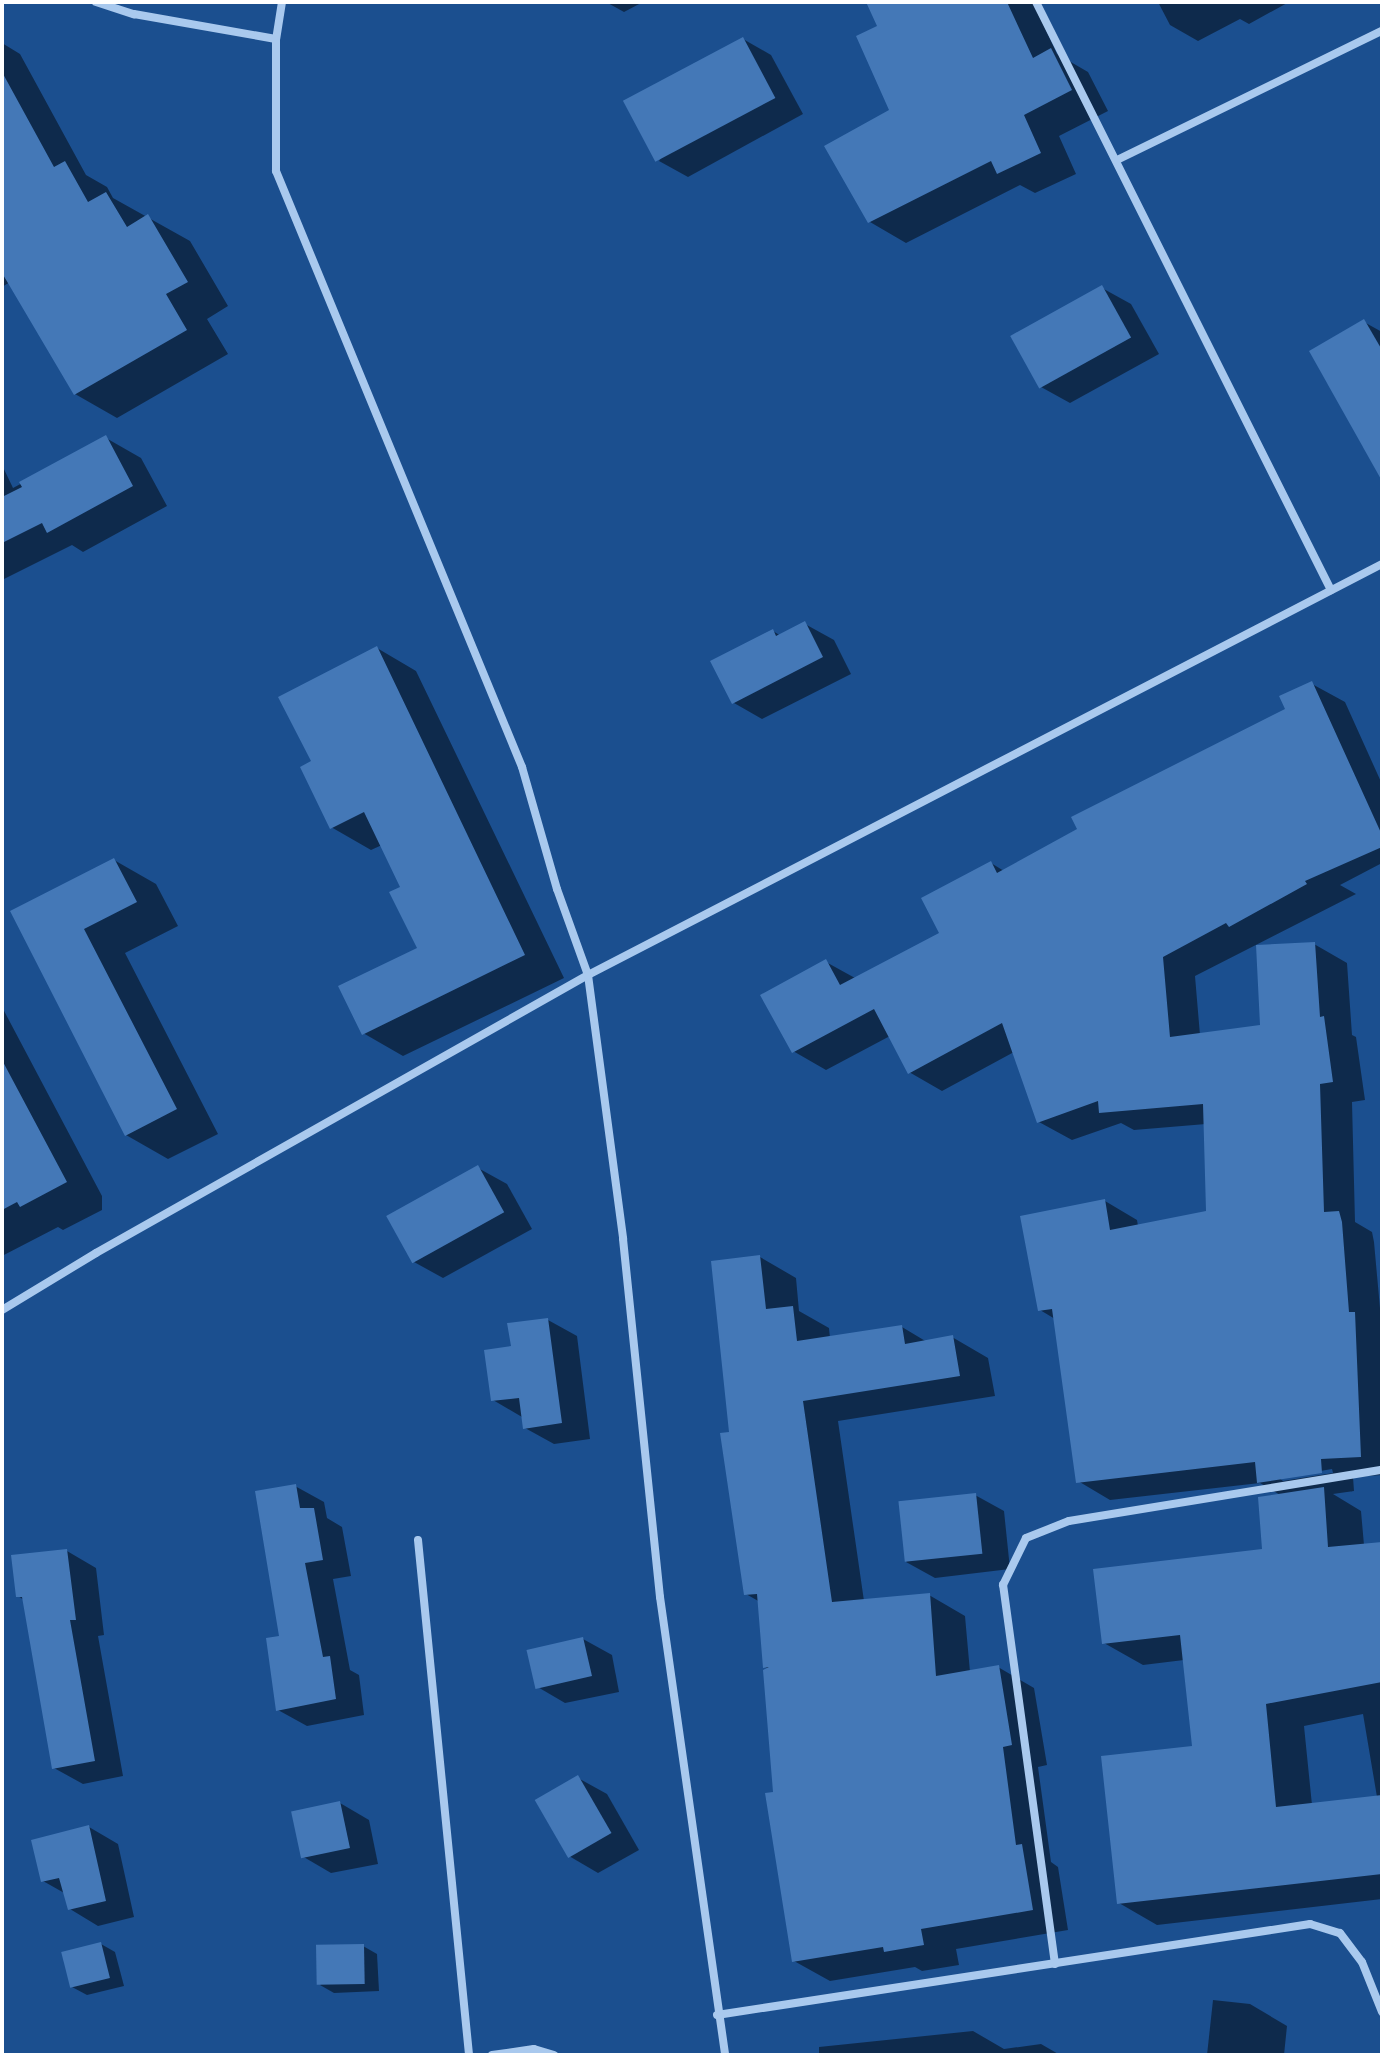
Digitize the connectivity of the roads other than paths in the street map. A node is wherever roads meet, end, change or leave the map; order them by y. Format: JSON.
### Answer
{"nodes":[{"id":1,"x":96,"y":2,"type":"edge"},
{"id":2,"x":282,"y":2,"type":"edge"},
{"id":3,"x":1036,"y":2,"type":"edge"},
{"id":4,"x":1382,"y":31,"type":"edge"},
{"id":5,"x":276,"y":39,"type":"junction"},
{"id":6,"x":1117,"y":160,"type":"junction"},
{"id":7,"x":1382,"y":564,"type":"edge"},
{"id":8,"x":1331,"y":590,"type":"junction"},
{"id":9,"x":588,"y":975,"type":"junction"},
{"id":10,"x":2,"y":1310,"type":"edge"},
{"id":11,"x":1382,"y":1470,"type":"edge"},
{"id":12,"x":418,"y":1540,"type":"dead end"},
{"id":13,"x":1055,"y":1964,"type":"junction"},
{"id":14,"x":1382,"y":2012,"type":"edge"},
{"id":15,"x":717,"y":2015,"type":"junction"},
{"id":16,"x":469,"y":2055,"type":"edge"},
{"id":17,"x":492,"y":2055,"type":"edge"},
{"id":18,"x":554,"y":2055,"type":"edge"},
{"id":19,"x":725,"y":2055,"type":"edge"}],
"edges":[{"from":1,"to":5,"type":"street"},
{"from":2,"to":5,"type":"street"},
{"from":3,"to":6,"type":"street"},
{"from":4,"to":6,"type":"street"},
{"from":5,"to":9,"type":"street"},
{"from":6,"to":8,"type":"street"},
{"from":7,"to":8,"type":"street"},
{"from":8,"to":9,"type":"street"},
{"from":9,"to":10,"type":"street"},
{"from":9,"to":15,"type":"street"},
{"from":11,"to":13,"type":"street"},
{"from":12,"to":16,"type":"street"},
{"from":13,"to":14,"type":"street"},
{"from":13,"to":15,"type":"street"},
{"from":15,"to":19,"type":"street"},
{"from":17,"to":18,"type":"street"}]}
